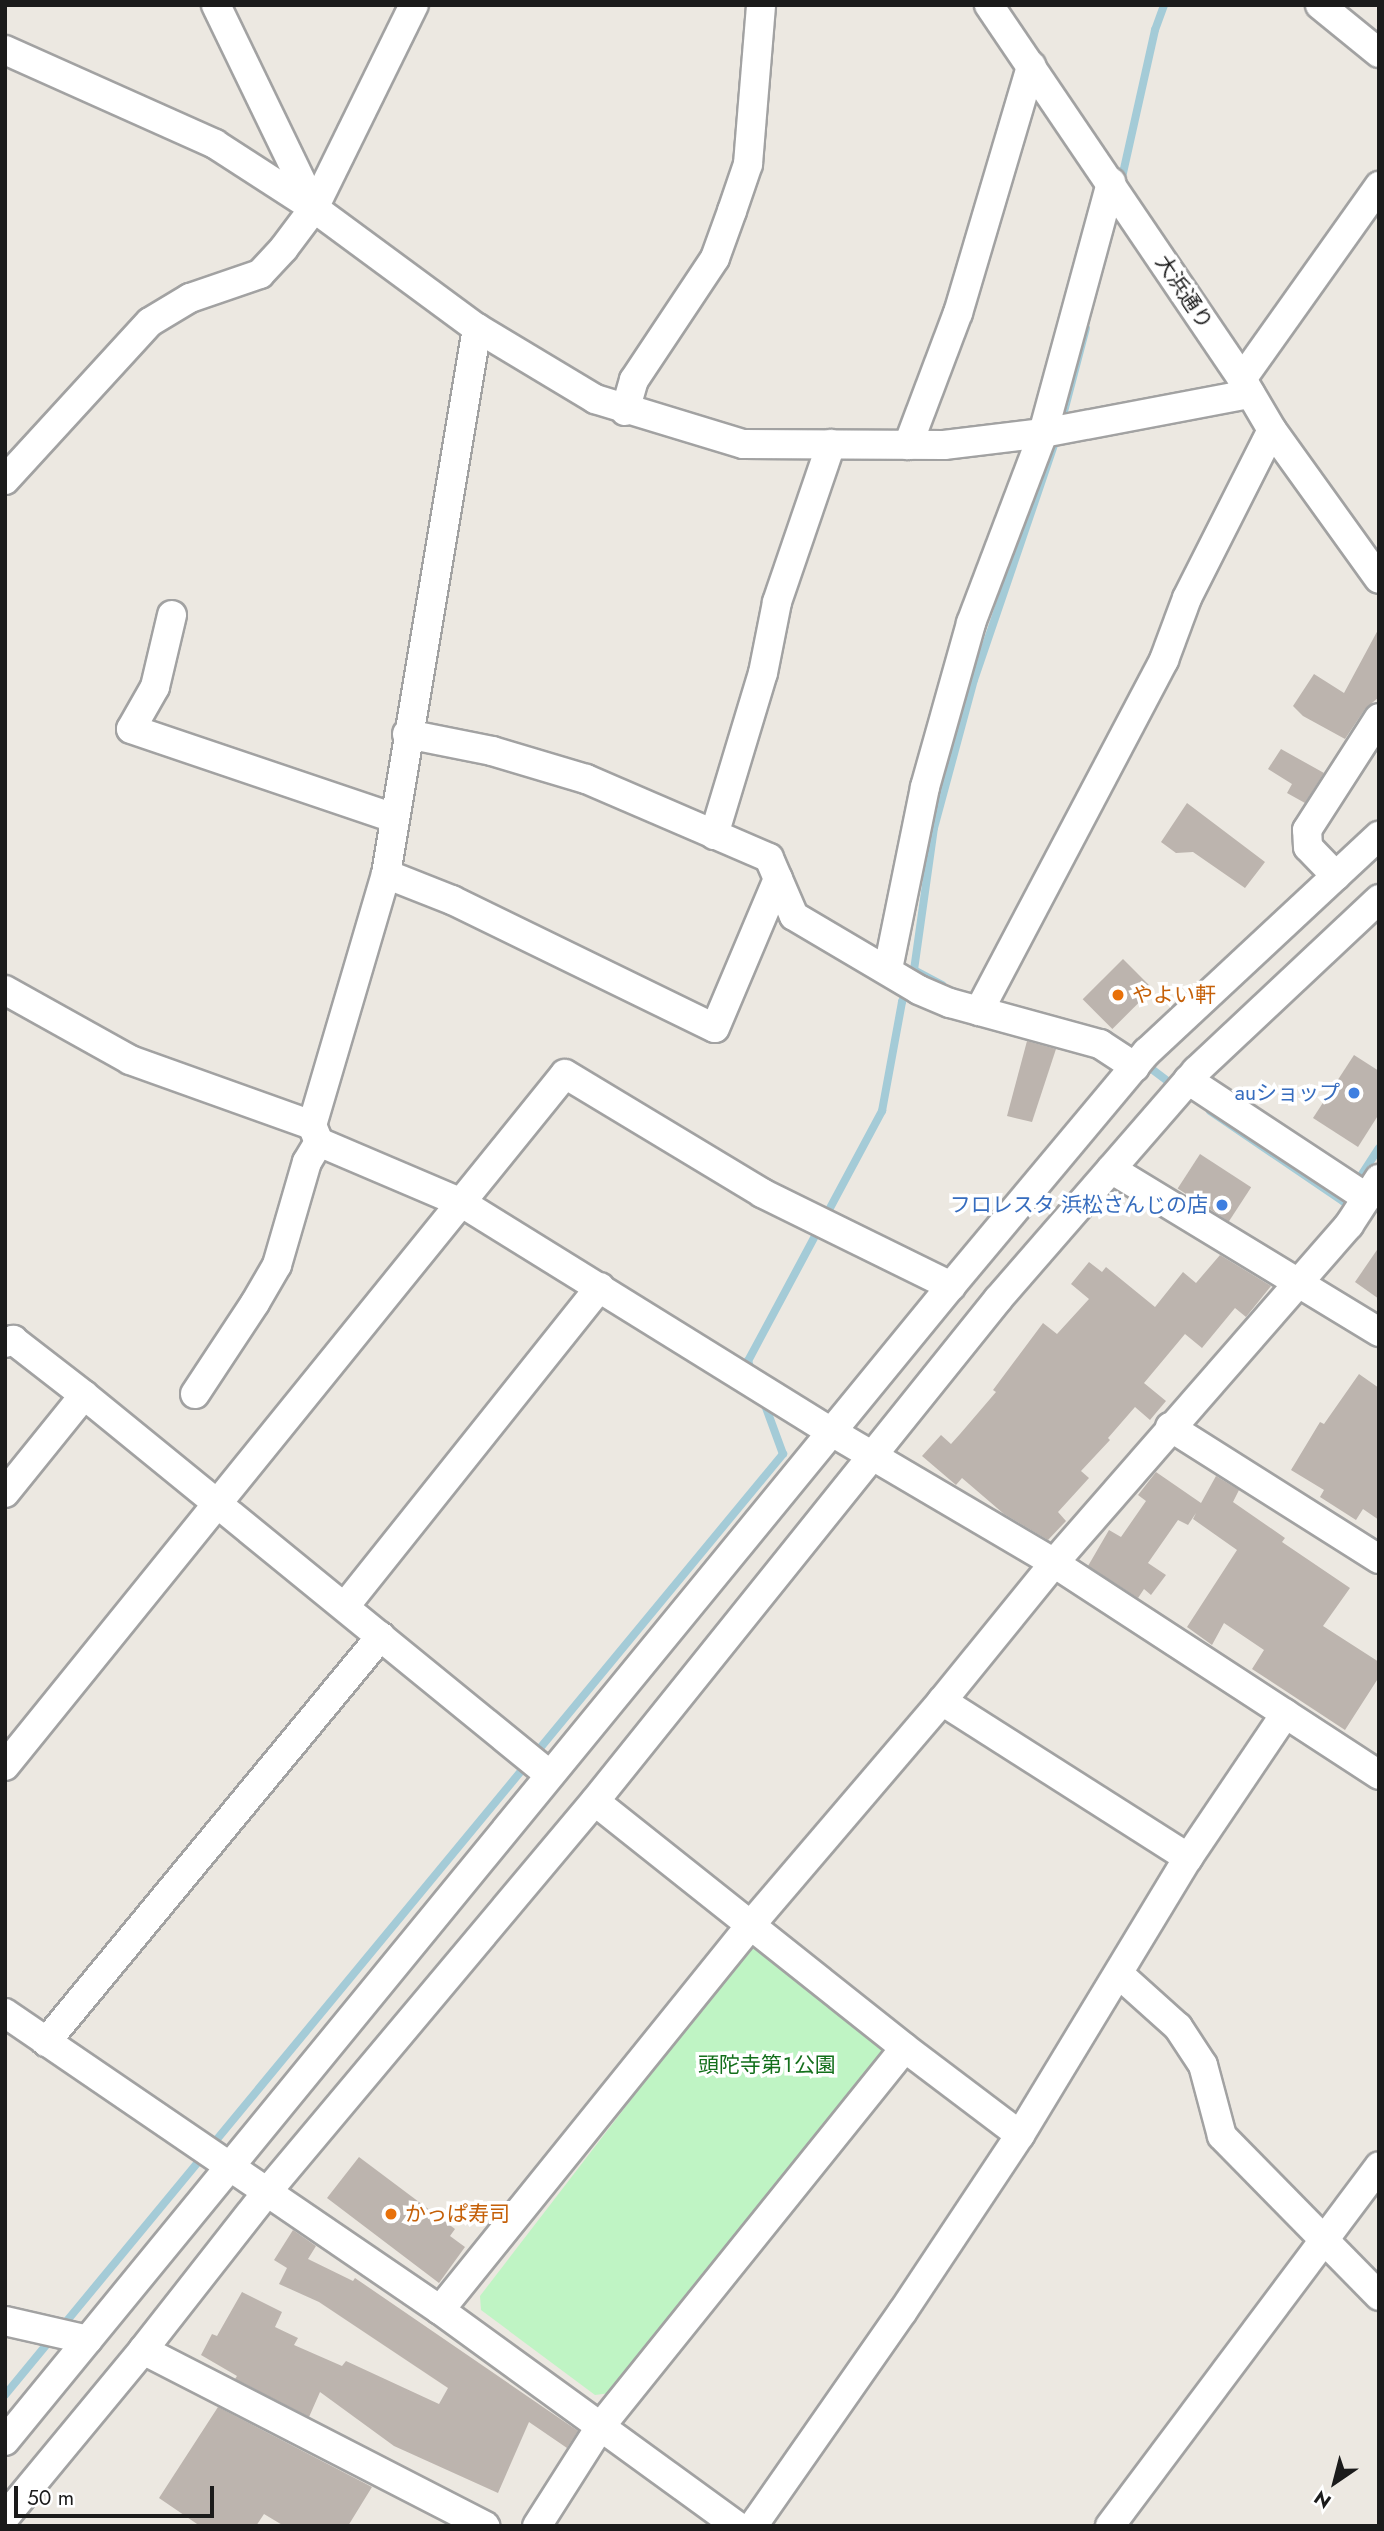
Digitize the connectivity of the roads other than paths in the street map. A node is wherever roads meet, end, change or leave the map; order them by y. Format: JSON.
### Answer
{"nodes":[{"id":1,"x":216,"y":5,"type":"edge"},
{"id":2,"x":414,"y":5,"type":"edge"},
{"id":3,"x":761,"y":5,"type":"edge"},
{"id":4,"x":989,"y":5,"type":"edge"},
{"id":5,"x":1320,"y":5,"type":"edge"},
{"id":6,"x":5,"y":50,"type":"edge"},
{"id":7,"x":1379,"y":52,"type":"edge"},
{"id":8,"x":1031,"y":66,"type":"junction"},
{"id":9,"x":1111,"y":182,"type":"junction"},
{"id":10,"x":1379,"y":186,"type":"edge"},
{"id":11,"x":314,"y":208,"type":"junction"},
{"id":12,"x":477,"y":328,"type":"junction"},
{"id":13,"x":1246,"y":387,"type":"junction"},
{"id":14,"x":625,"y":411,"type":"junction"},
{"id":15,"x":1272,"y":430,"type":"junction"},
{"id":16,"x":1043,"y":433,"type":"junction"},
{"id":17,"x":831,"y":444,"type":"junction"},
{"id":18,"x":908,"y":445,"type":"junction"},
{"id":19,"x":5,"y":480,"type":"edge"},
{"id":20,"x":1379,"y":579,"type":"edge"},
{"id":21,"x":172,"y":615,"type":"dead end"},
{"id":22,"x":1379,"y":718,"type":"edge"},
{"id":23,"x":407,"y":734,"type":"junction"},
{"id":24,"x":394,"y":818,"type":"junction"},
{"id":25,"x":714,"y":835,"type":"junction"},
{"id":26,"x":1379,"y":836,"type":"edge"},
{"id":27,"x":386,"y":874,"type":"junction"},
{"id":28,"x":1336,"y":876,"type":"junction"},
{"id":29,"x":778,"y":879,"type":"junction"},
{"id":30,"x":1379,"y":899,"type":"edge"},
{"id":31,"x":888,"y":969,"type":"junction"},
{"id":32,"x":5,"y":990,"type":"edge"},
{"id":33,"x":979,"y":1011,"type":"junction"},
{"id":34,"x":1135,"y":1066,"type":"junction"},
{"id":35,"x":1188,"y":1080,"type":"junction"},
{"id":36,"x":316,"y":1133,"type":"junction"},
{"id":37,"x":1111,"y":1169,"type":"junction"},
{"id":38,"x":1373,"y":1189,"type":"edge"},
{"id":39,"x":462,"y":1203,"type":"junction"},
{"id":40,"x":1299,"y":1282,"type":"junction"},
{"id":41,"x":951,"y":1286,"type":"junction"},
{"id":42,"x":600,"y":1287,"type":"junction"},
{"id":43,"x":1379,"y":1332,"type":"edge"},
{"id":44,"x":5,"y":1343,"type":"edge"},
{"id":45,"x":195,"y":1394,"type":"dead end"},
{"id":46,"x":84,"y":1395,"type":"junction"},
{"id":47,"x":1170,"y":1427,"type":"junction"},
{"id":48,"x":832,"y":1432,"type":"junction"},
{"id":49,"x":874,"y":1456,"type":"junction"},
{"id":50,"x":5,"y":1493,"type":"edge"},
{"id":51,"x":219,"y":1502,"type":"junction"},
{"id":52,"x":1379,"y":1559,"type":"edge"},
{"id":53,"x":1054,"y":1563,"type":"junction"},
{"id":54,"x":346,"y":1605,"type":"junction"},
{"id":55,"x":381,"y":1636,"type":"junction"},
{"id":56,"x":942,"y":1701,"type":"junction"},
{"id":57,"x":1284,"y":1714,"type":"junction"},
{"id":58,"x":5,"y":1766,"type":"edge"},
{"id":59,"x":1379,"y":1774,"type":"edge"},
{"id":60,"x":550,"y":1775,"type":"junction"},
{"id":61,"x":595,"y":1801,"type":"junction"},
{"id":62,"x":1188,"y":1858,"type":"junction"},
{"id":63,"x":750,"y":1927,"type":"junction"},
{"id":64,"x":1120,"y":1975,"type":"junction"},
{"id":65,"x":5,"y":2013,"type":"edge"},
{"id":66,"x":46,"y":2042,"type":"junction"},
{"id":67,"x":905,"y":2048,"type":"junction"},
{"id":68,"x":1020,"y":2135,"type":"junction"},
{"id":69,"x":1379,"y":2166,"type":"edge"},
{"id":70,"x":229,"y":2168,"type":"junction"},
{"id":71,"x":267,"y":2192,"type":"junction"},
{"id":72,"x":1324,"y":2241,"type":"junction"},
{"id":73,"x":1379,"y":2296,"type":"edge"},
{"id":74,"x":440,"y":2310,"type":"junction"},
{"id":75,"x":5,"y":2321,"type":"edge"},
{"id":76,"x":88,"y":2340,"type":"junction"},
{"id":77,"x":143,"y":2350,"type":"junction"},
{"id":78,"x":600,"y":2427,"type":"junction"},
{"id":79,"x":5,"y":2441,"type":"edge"},
{"id":80,"x":5,"y":2517,"type":"edge"},
{"id":81,"x":485,"y":2526,"type":"edge"},
{"id":82,"x":537,"y":2526,"type":"edge"},
{"id":83,"x":737,"y":2526,"type":"edge"},
{"id":84,"x":752,"y":2526,"type":"edge"},
{"id":85,"x":1110,"y":2526,"type":"edge"}],
"edges":[{"from":1,"to":11,"type":"street"},
{"from":2,"to":11,"type":"street"},
{"from":3,"to":14,"type":"street"},
{"from":4,"to":8,"type":"street","name":"大浜通り"},
{"from":5,"to":7,"type":"street"},
{"from":6,"to":11,"type":"street"},
{"from":8,"to":9,"type":"street","name":"大浜通り"},
{"from":8,"to":18,"type":"street"},
{"from":9,"to":13,"type":"street","name":"大浜通り"},
{"from":9,"to":16,"type":"street"},
{"from":10,"to":13,"type":"street"},
{"from":11,"to":12,"type":"street"},
{"from":11,"to":19,"type":"street"},
{"from":12,"to":14,"type":"street"},
{"from":12,"to":23,"type":"street"},
{"from":13,"to":15,"type":"street","name":"大浜通り"},
{"from":13,"to":16,"type":"street"},
{"from":14,"to":17,"type":"street"},
{"from":15,"to":20,"type":"street","name":"大浜通り"},
{"from":15,"to":33,"type":"street"},
{"from":16,"to":18,"type":"street"},
{"from":16,"to":31,"type":"street"},
{"from":17,"to":18,"type":"street"},
{"from":17,"to":25,"type":"street"},
{"from":21,"to":24,"type":"street"},
{"from":22,"to":28,"type":"street"},
{"from":23,"to":24,"type":"street"},
{"from":23,"to":25,"type":"street"},
{"from":24,"to":27,"type":"street"},
{"from":25,"to":29,"type":"street"},
{"from":26,"to":28,"type":"street"},
{"from":27,"to":29,"type":"street"},
{"from":27,"to":36,"type":"street"},
{"from":28,"to":34,"type":"street"},
{"from":29,"to":31,"type":"street"},
{"from":30,"to":35,"type":"street"},
{"from":31,"to":33,"type":"street"},
{"from":32,"to":36,"type":"street"},
{"from":33,"to":34,"type":"street"},
{"from":34,"to":41,"type":"street"},
{"from":35,"to":37,"type":"street"},
{"from":35,"to":38,"type":"street"},
{"from":36,"to":39,"type":"street"},
{"from":36,"to":45,"type":"street"},
{"from":37,"to":40,"type":"street"},
{"from":37,"to":49,"type":"street"},
{"from":38,"to":40,"type":"street"},
{"from":39,"to":41,"type":"street"},
{"from":39,"to":42,"type":"street"},
{"from":39,"to":51,"type":"street"},
{"from":40,"to":43,"type":"street"},
{"from":40,"to":47,"type":"street"},
{"from":41,"to":48,"type":"street"},
{"from":42,"to":48,"type":"street"},
{"from":42,"to":54,"type":"street"},
{"from":44,"to":46,"type":"street"},
{"from":46,"to":50,"type":"street"},
{"from":46,"to":51,"type":"street"},
{"from":47,"to":52,"type":"street"},
{"from":47,"to":53,"type":"street"},
{"from":48,"to":49,"type":"street"},
{"from":48,"to":60,"type":"street"},
{"from":49,"to":53,"type":"street"},
{"from":49,"to":61,"type":"street"},
{"from":51,"to":54,"type":"street"},
{"from":51,"to":58,"type":"street"},
{"from":53,"to":56,"type":"street"},
{"from":53,"to":57,"type":"street"},
{"from":54,"to":55,"type":"street"},
{"from":55,"to":60,"type":"street"},
{"from":55,"to":66,"type":"street"},
{"from":56,"to":62,"type":"street"},
{"from":56,"to":63,"type":"street"},
{"from":57,"to":59,"type":"street"},
{"from":57,"to":62,"type":"street"},
{"from":60,"to":70,"type":"street"},
{"from":61,"to":63,"type":"street"},
{"from":61,"to":71,"type":"street"},
{"from":62,"to":64,"type":"street"},
{"from":63,"to":67,"type":"street"},
{"from":63,"to":74,"type":"street"},
{"from":64,"to":68,"type":"street"},
{"from":64,"to":72,"type":"street"},
{"from":65,"to":66,"type":"street"},
{"from":66,"to":70,"type":"street"},
{"from":67,"to":68,"type":"street"},
{"from":67,"to":78,"type":"street"},
{"from":68,"to":84,"type":"street"},
{"from":69,"to":72,"type":"street"},
{"from":70,"to":71,"type":"street"},
{"from":70,"to":76,"type":"street"},
{"from":71,"to":74,"type":"street"},
{"from":71,"to":77,"type":"street"},
{"from":72,"to":73,"type":"street"},
{"from":72,"to":85,"type":"street"},
{"from":74,"to":78,"type":"street"},
{"from":75,"to":76,"type":"street"},
{"from":76,"to":79,"type":"street"},
{"from":77,"to":80,"type":"street"},
{"from":77,"to":81,"type":"street"},
{"from":78,"to":82,"type":"street"},
{"from":78,"to":83,"type":"street"}]}
